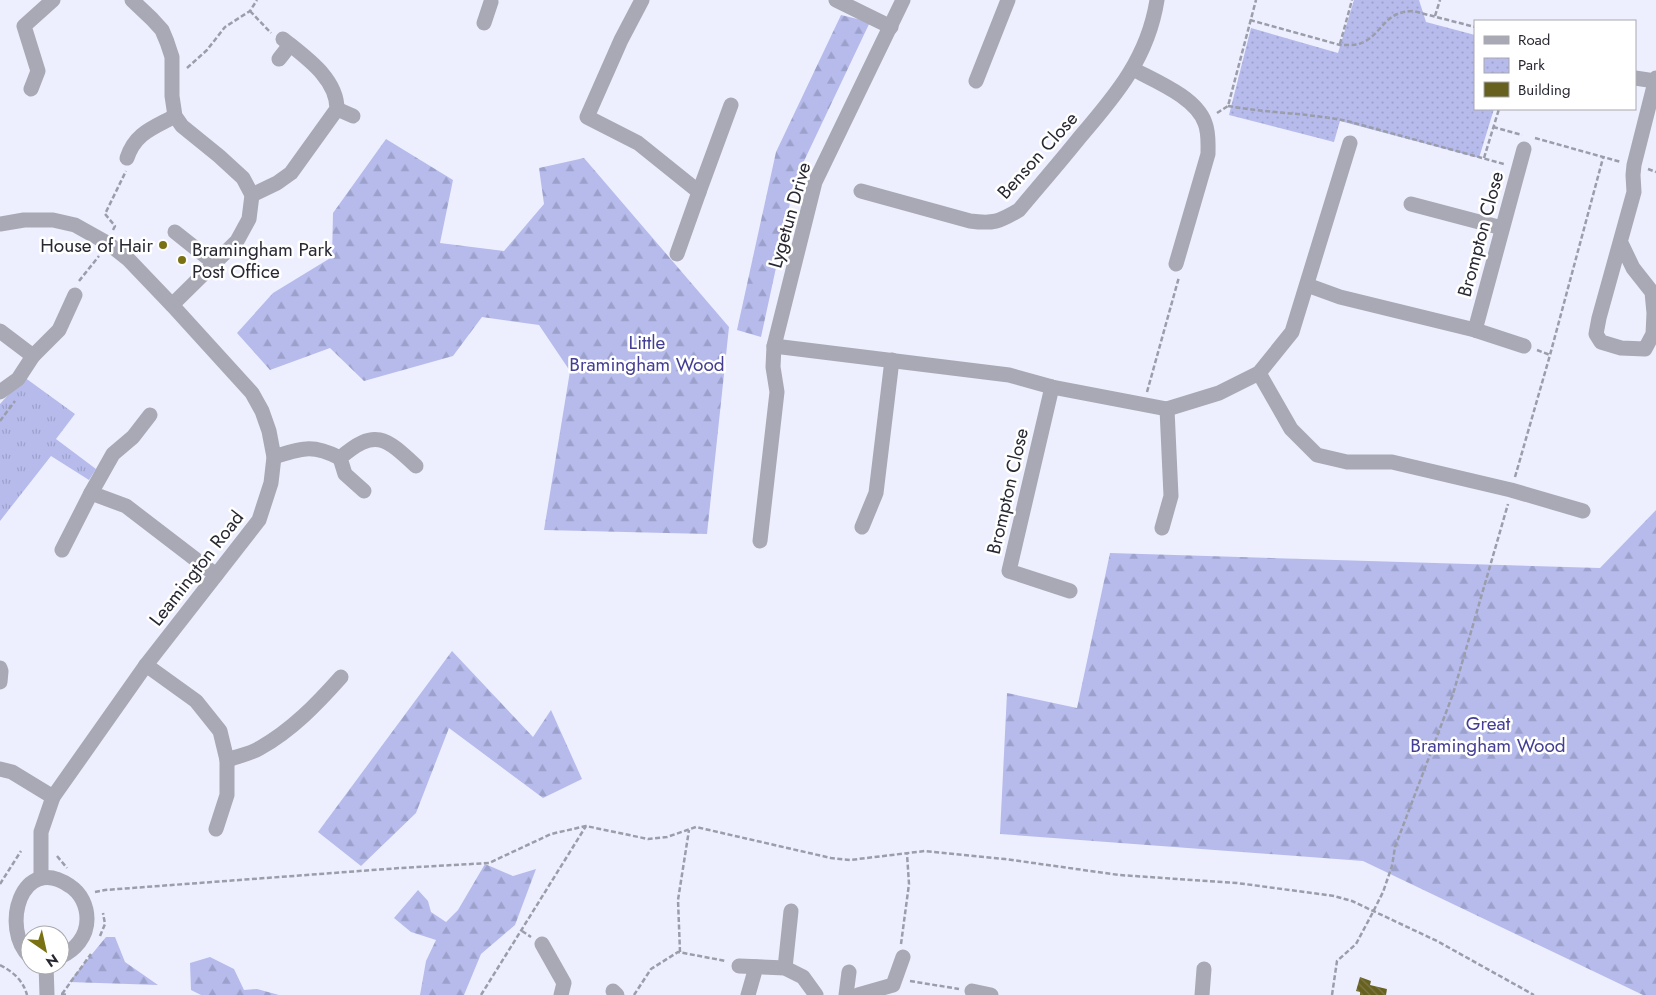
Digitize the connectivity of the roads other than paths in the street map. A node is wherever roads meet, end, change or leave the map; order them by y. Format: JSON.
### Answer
{"nodes":[{"id":1,"x":53,"y":0,"type":"edge"},
{"id":2,"x":132,"y":0,"type":"edge"},
{"id":3,"x":642,"y":0,"type":"edge"},
{"id":4,"x":836,"y":0,"type":"edge"},
{"id":5,"x":903,"y":0,"type":"edge"},
{"id":6,"x":1008,"y":0,"type":"edge"},
{"id":7,"x":1157,"y":0,"type":"edge"},
{"id":8,"x":490,"y":1,"type":"edge"},
{"id":9,"x":484,"y":23,"type":"dead end"},
{"id":10,"x":891,"y":27,"type":"junction"},
{"id":11,"x":279,"y":59,"type":"dead end"},
{"id":12,"x":1133,"y":69,"type":"junction"},
{"id":13,"x":1636,"y":78,"type":"edge"},
{"id":14,"x":1656,"y":79,"type":"edge"},
{"id":15,"x":976,"y":81,"type":"dead end"},
{"id":16,"x":31,"y":88,"type":"dead end"},
{"id":17,"x":731,"y":105,"type":"dead end"},
{"id":18,"x":337,"y":110,"type":"junction"},
{"id":19,"x":175,"y":116,"type":"junction"},
{"id":20,"x":353,"y":116,"type":"dead end"},
{"id":21,"x":1350,"y":143,"type":"dead end"},
{"id":22,"x":1524,"y":149,"type":"dead end"},
{"id":23,"x":127,"y":158,"type":"dead end"},
{"id":24,"x":861,"y":191,"type":"dead end"},
{"id":25,"x":699,"y":192,"type":"junction"},
{"id":26,"x":252,"y":195,"type":"junction"},
{"id":27,"x":1411,"y":204,"type":"dead end"},
{"id":28,"x":0,"y":224,"type":"edge"},
{"id":29,"x":1502,"y":228,"type":"junction"},
{"id":30,"x":175,"y":232,"type":"dead end"},
{"id":31,"x":1621,"y":243,"type":"junction"},
{"id":32,"x":677,"y":254,"type":"dead end"},
{"id":33,"x":214,"y":264,"type":"junction"},
{"id":34,"x":1176,"y":264,"type":"road end"},
{"id":35,"x":1307,"y":285,"type":"junction"},
{"id":36,"x":75,"y":295,"type":"dead end"},
{"id":37,"x":172,"y":305,"type":"junction"},
{"id":38,"x":1475,"y":330,"type":"junction"},
{"id":39,"x":0,"y":331,"type":"edge"},
{"id":40,"x":774,"y":346,"type":"junction"},
{"id":41,"x":1524,"y":346,"type":"dead end"},
{"id":42,"x":33,"y":356,"type":"junction"},
{"id":43,"x":892,"y":360,"type":"junction"},
{"id":44,"x":1259,"y":373,"type":"junction"},
{"id":45,"x":1052,"y":387,"type":"junction"},
{"id":46,"x":0,"y":392,"type":"edge"},
{"id":47,"x":1167,"y":410,"type":"junction"},
{"id":48,"x":150,"y":415,"type":"dead end"},
{"id":49,"x":274,"y":458,"type":"junction"},
{"id":50,"x":340,"y":458,"type":"junction"},
{"id":51,"x":416,"y":466,"type":"dead end"},
{"id":52,"x":364,"y":491,"type":"dead end"},
{"id":53,"x":91,"y":493,"type":"junction"},
{"id":54,"x":1583,"y":510,"type":"dead end"},
{"id":55,"x":862,"y":527,"type":"dead end"},
{"id":56,"x":1162,"y":528,"type":"dead end"},
{"id":57,"x":760,"y":541,"type":"dead end"},
{"id":58,"x":62,"y":550,"type":"dead end"},
{"id":59,"x":216,"y":575,"type":"junction"},
{"id":60,"x":1070,"y":591,"type":"dead end"},
{"id":61,"x":146,"y":665,"type":"junction"},
{"id":62,"x":0,"y":668,"type":"edge"},
{"id":63,"x":341,"y":677,"type":"dead end"},
{"id":64,"x":0,"y":682,"type":"edge"},
{"id":65,"x":227,"y":760,"type":"junction"},
{"id":66,"x":0,"y":768,"type":"edge"},
{"id":67,"x":53,"y":797,"type":"junction"},
{"id":68,"x":216,"y":829,"type":"dead end"},
{"id":69,"x":41,"y":878,"type":"junction"},
{"id":70,"x":791,"y":911,"type":"dead end"},
{"id":71,"x":3,"y":933,"type":"edge"},
{"id":72,"x":542,"y":944,"type":"dead end"},
{"id":73,"x":20,"y":950,"type":"edge"},
{"id":74,"x":70,"y":952,"type":"edge"},
{"id":75,"x":903,"y":957,"type":"road end"},
{"id":76,"x":739,"y":966,"type":"road end"},
{"id":77,"x":756,"y":967,"type":"junction"},
{"id":78,"x":785,"y":968,"type":"junction"},
{"id":79,"x":1204,"y":969,"type":"dead end"},
{"id":80,"x":849,"y":972,"type":"dead end"},
{"id":81,"x":46,"y":975,"type":"edge"},
{"id":82,"x":896,"y":986,"type":"edge"},
{"id":83,"x":972,"y":991,"type":"road end"},
{"id":84,"x":47,"y":995,"type":"edge"},
{"id":85,"x":561,"y":995,"type":"edge"},
{"id":86,"x":748,"y":995,"type":"edge"},
{"id":87,"x":816,"y":995,"type":"edge"},
{"id":88,"x":846,"y":995,"type":"edge"},
{"id":89,"x":858,"y":995,"type":"edge"},
{"id":90,"x":991,"y":995,"type":"edge"},
{"id":91,"x":1202,"y":995,"type":"edge"}],
"edges":[{"from":1,"to":16,"type":"street"},
{"from":2,"to":19,"type":"street"},
{"from":3,"to":25,"type":"street"},
{"from":4,"to":10,"type":"street"},
{"from":5,"to":10,"type":"street","name":"Lygetun Drive"},
{"from":6,"to":15,"type":"street"},
{"from":7,"to":12,"type":"street","name":"Benson Close"},
{"from":8,"to":9,"type":"street"},
{"from":10,"to":40,"type":"street","name":"Lygetun Drive"},
{"from":11,"to":18,"type":"street"},
{"from":12,"to":24,"type":"street","name":"Benson Close"},
{"from":12,"to":34,"type":"street"},
{"from":13,"to":14,"type":"street"},
{"from":14,"to":31,"type":"street"},
{"from":17,"to":25,"type":"street"},
{"from":18,"to":20,"type":"street"},
{"from":18,"to":26,"type":"street"},
{"from":19,"to":23,"type":"street"},
{"from":19,"to":26,"type":"street"},
{"from":21,"to":35,"type":"street"},
{"from":22,"to":29,"type":"street","name":"Brompton Close"},
{"from":25,"to":32,"type":"street"},
{"from":26,"to":33,"type":"street"},
{"from":27,"to":29,"type":"street"},
{"from":28,"to":37,"type":"street","name":"Leamington Road"},
{"from":29,"to":38,"type":"street","name":"Brompton Close"},
{"from":30,"to":33,"type":"street"},
{"from":31,"to":31,"type":"street"},
{"from":33,"to":37,"type":"street"},
{"from":35,"to":38,"type":"street"},
{"from":35,"to":44,"type":"street"},
{"from":36,"to":42,"type":"street"},
{"from":37,"to":49,"type":"street","name":"Leamington Road"},
{"from":38,"to":41,"type":"street"},
{"from":39,"to":42,"type":"street"},
{"from":40,"to":43,"type":"street"},
{"from":40,"to":57,"type":"street","name":"Lygetun Drive"},
{"from":42,"to":46,"type":"street"},
{"from":43,"to":45,"type":"street"},
{"from":43,"to":55,"type":"street"},
{"from":44,"to":47,"type":"street"},
{"from":44,"to":54,"type":"street"},
{"from":45,"to":47,"type":"street"},
{"from":45,"to":60,"type":"street","name":"Brompton Close"},
{"from":47,"to":56,"type":"street"},
{"from":48,"to":53,"type":"street"},
{"from":49,"to":50,"type":"street"},
{"from":49,"to":59,"type":"street","name":"Leamington Road"},
{"from":50,"to":51,"type":"street"},
{"from":50,"to":52,"type":"street"},
{"from":53,"to":58,"type":"street"},
{"from":53,"to":59,"type":"street"},
{"from":59,"to":61,"type":"street","name":"Leamington Road"},
{"from":61,"to":65,"type":"street"},
{"from":61,"to":67,"type":"street","name":"Leamington Road"},
{"from":62,"to":64,"type":"street"},
{"from":63,"to":65,"type":"street"},
{"from":65,"to":68,"type":"street"},
{"from":66,"to":67,"type":"street"},
{"from":67,"to":69,"type":"street","name":"Leamington Road"},
{"from":69,"to":71,"type":"street"},
{"from":69,"to":74,"type":"street"},
{"from":70,"to":78,"type":"street"},
{"from":71,"to":73,"type":"street"},
{"from":72,"to":85,"type":"street"},
{"from":75,"to":82,"type":"street"},
{"from":76,"to":77,"type":"street"},
{"from":77,"to":78,"type":"street"},
{"from":77,"to":86,"type":"street"},
{"from":78,"to":87,"type":"street"},
{"from":79,"to":91,"type":"street"},
{"from":80,"to":88,"type":"street"},
{"from":81,"to":84,"type":"street"},
{"from":82,"to":89,"type":"street"},
{"from":83,"to":90,"type":"street"}]}
